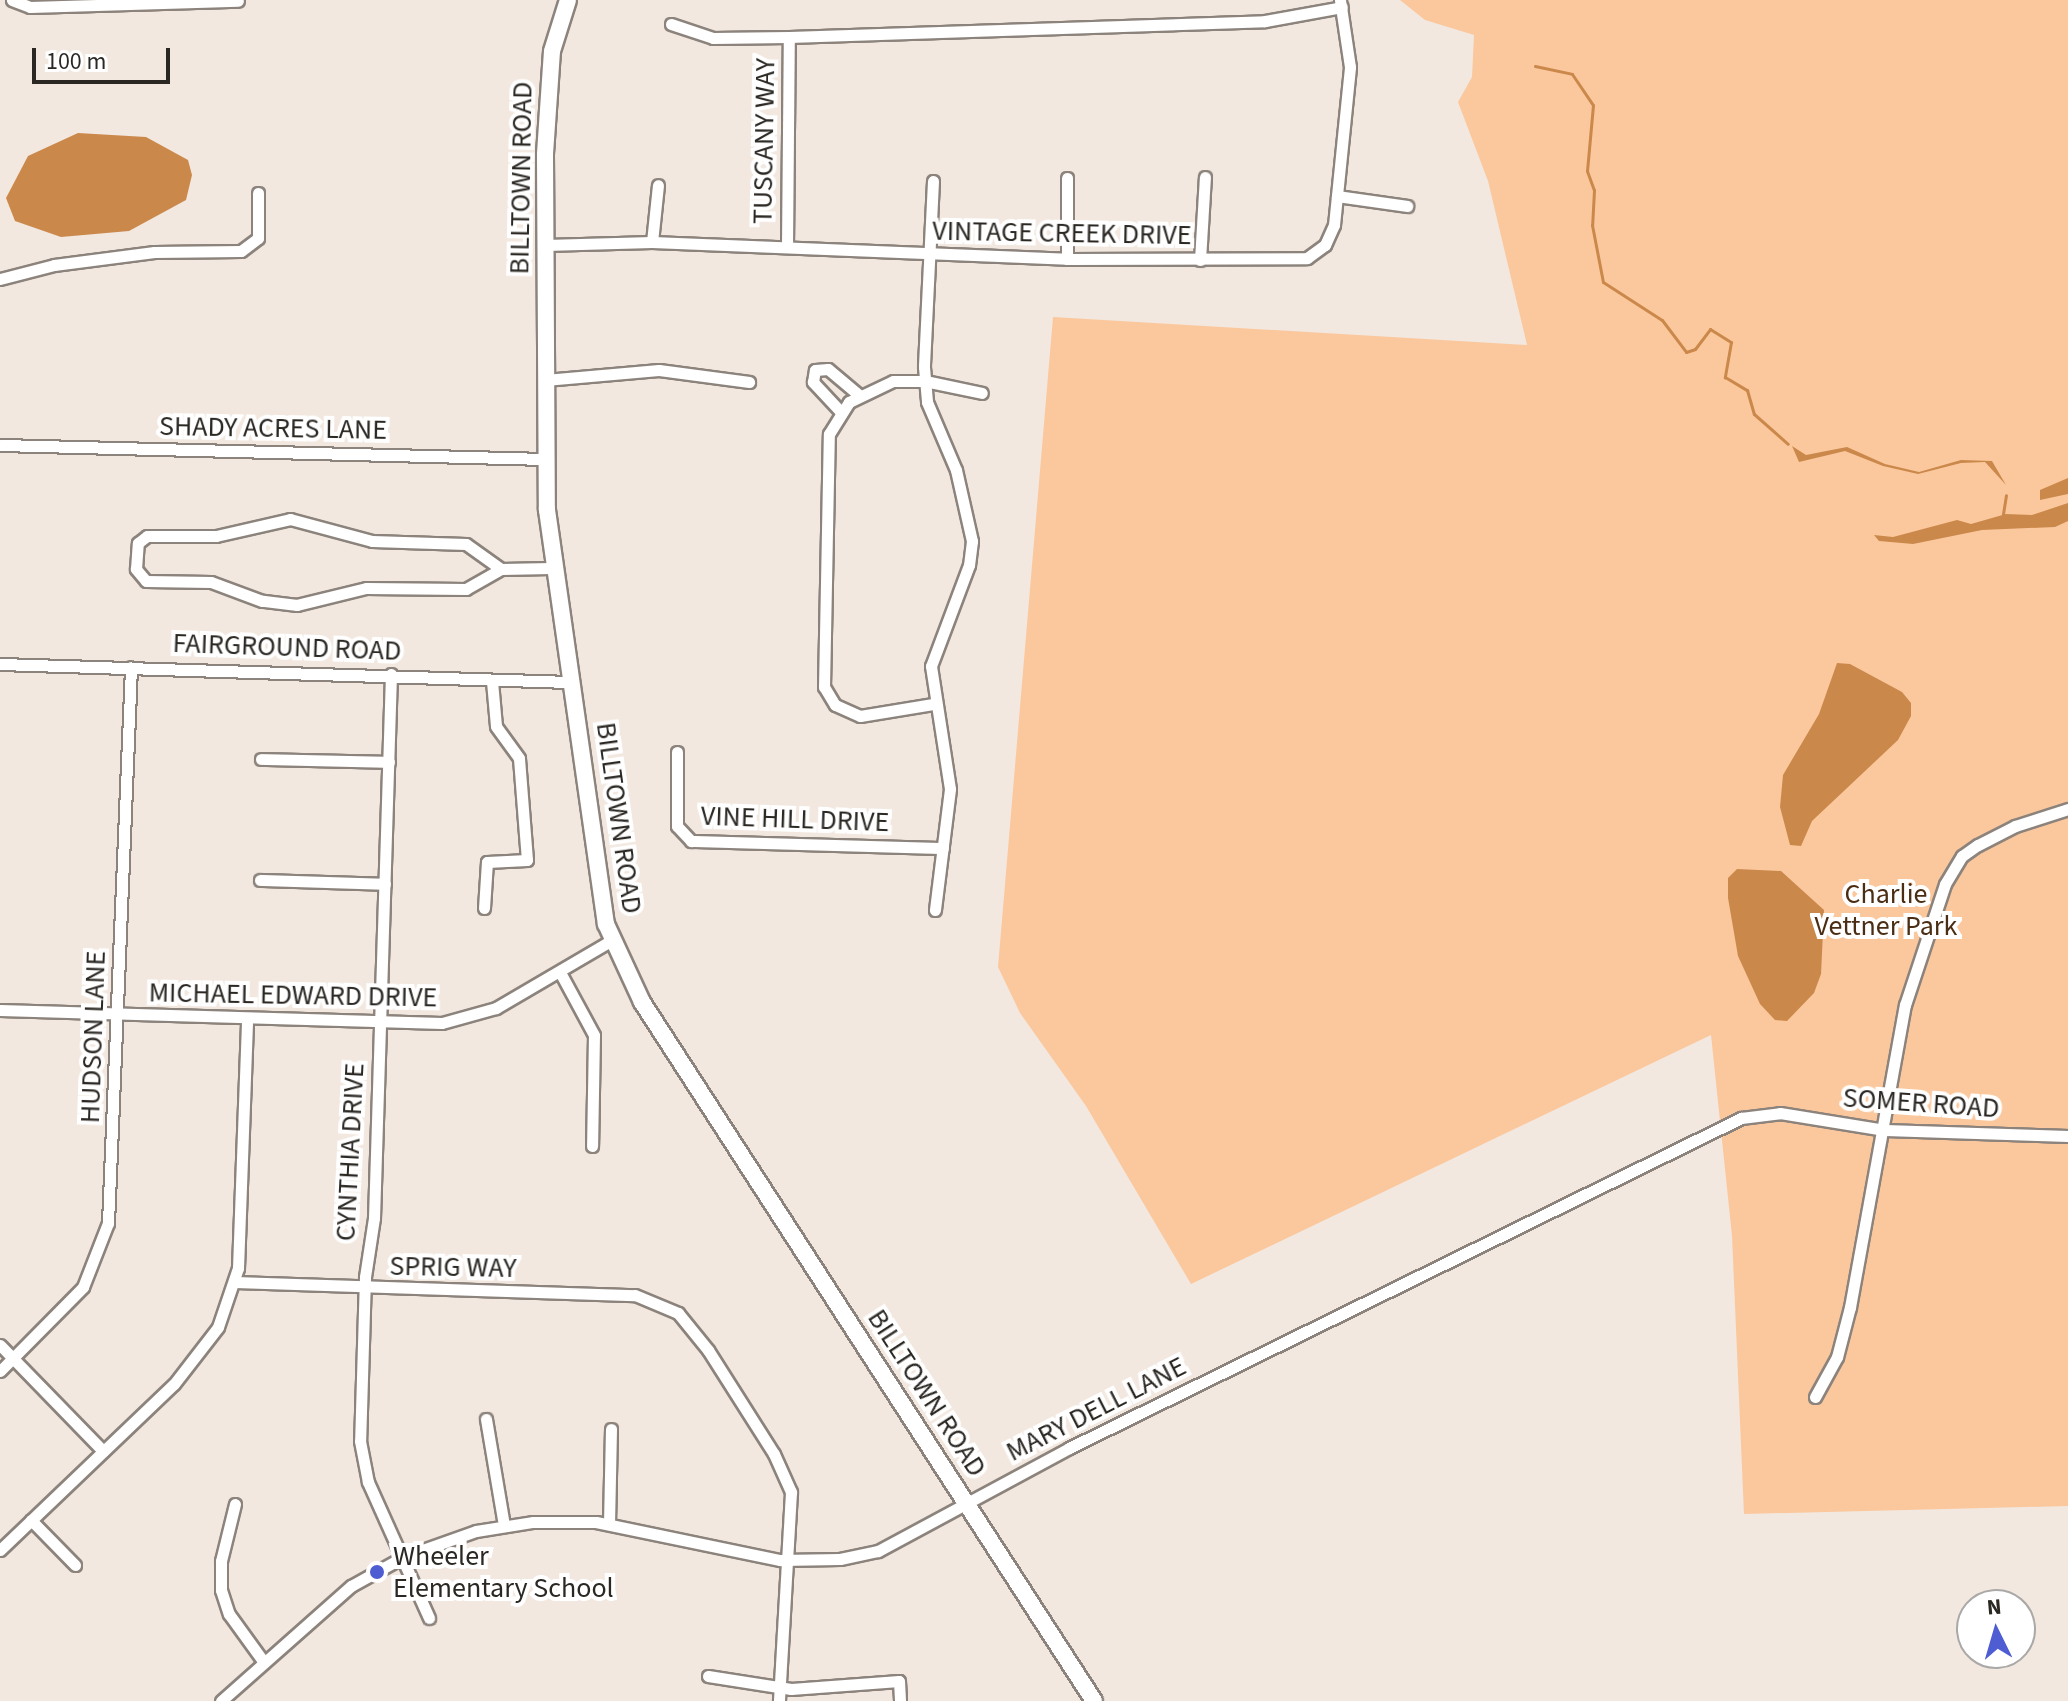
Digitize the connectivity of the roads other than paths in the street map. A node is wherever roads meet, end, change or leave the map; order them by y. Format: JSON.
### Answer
{"nodes":[{"id":1,"x":12,"y":0,"type":"edge"},
{"id":2,"x":568,"y":0,"type":"edge"},
{"id":3,"x":238,"y":1,"type":"edge"},
{"id":4,"x":1341,"y":4,"type":"edge"},
{"id":5,"x":671,"y":24,"type":"dead end"},
{"id":6,"x":789,"y":37,"type":"junction"},
{"id":7,"x":1205,"y":177,"type":"dead end"},
{"id":8,"x":1067,"y":178,"type":"dead end"},
{"id":9,"x":933,"y":181,"type":"dead end"},
{"id":10,"x":658,"y":185,"type":"dead end"},
{"id":11,"x":258,"y":193,"type":"dead end"},
{"id":12,"x":1337,"y":196,"type":"junction"},
{"id":13,"x":1407,"y":206,"type":"dead end"},
{"id":14,"x":652,"y":242,"type":"junction"},
{"id":15,"x":545,"y":245,"type":"junction"},
{"id":16,"x":787,"y":247,"type":"junction"},
{"id":17,"x":931,"y":256,"type":"junction"},
{"id":18,"x":1067,"y":259,"type":"junction"},
{"id":19,"x":1200,"y":260,"type":"junction"},
{"id":20,"x":0,"y":279,"type":"edge"},
{"id":21,"x":545,"y":380,"type":"junction"},
{"id":22,"x":925,"y":381,"type":"junction"},
{"id":23,"x":749,"y":382,"type":"dead end"},
{"id":24,"x":982,"y":393,"type":"dead end"},
{"id":25,"x":859,"y":395,"type":"junction"},
{"id":26,"x":840,"y":411,"type":"junction"},
{"id":27,"x":0,"y":445,"type":"edge"},
{"id":28,"x":545,"y":459,"type":"junction"},
{"id":29,"x":551,"y":568,"type":"junction"},
{"id":30,"x":501,"y":569,"type":"junction"},
{"id":31,"x":0,"y":664,"type":"edge"},
{"id":32,"x":131,"y":667,"type":"junction"},
{"id":33,"x":391,"y":674,"type":"junction"},
{"id":34,"x":492,"y":681,"type":"junction"},
{"id":35,"x":571,"y":682,"type":"junction"},
{"id":36,"x":933,"y":704,"type":"junction"},
{"id":37,"x":677,"y":752,"type":"dead end"},
{"id":38,"x":261,"y":759,"type":"dead end"},
{"id":39,"x":389,"y":762,"type":"junction"},
{"id":40,"x":2068,"y":809,"type":"edge"},
{"id":41,"x":943,"y":848,"type":"junction"},
{"id":42,"x":260,"y":880,"type":"dead end"},
{"id":43,"x":385,"y":884,"type":"junction"},
{"id":44,"x":484,"y":908,"type":"dead end"},
{"id":45,"x":935,"y":910,"type":"dead end"},
{"id":46,"x":612,"y":940,"type":"junction"},
{"id":47,"x":561,"y":974,"type":"junction"},
{"id":48,"x":0,"y":1010,"type":"edge"},
{"id":49,"x":118,"y":1014,"type":"junction"},
{"id":50,"x":247,"y":1019,"type":"junction"},
{"id":51,"x":381,"y":1024,"type":"junction"},
{"id":52,"x":1771,"y":1113,"type":"joint"},
{"id":53,"x":1885,"y":1130,"type":"junction"},
{"id":54,"x":2068,"y":1136,"type":"edge"},
{"id":55,"x":592,"y":1146,"type":"dead end"},
{"id":56,"x":235,"y":1282,"type":"junction"},
{"id":57,"x":365,"y":1289,"type":"junction"},
{"id":58,"x":0,"y":1345,"type":"edge"},
{"id":59,"x":13,"y":1358,"type":"junction"},
{"id":60,"x":0,"y":1371,"type":"edge"},
{"id":61,"x":1815,"y":1397,"type":"dead end"},
{"id":62,"x":486,"y":1419,"type":"dead end"},
{"id":63,"x":611,"y":1429,"type":"dead end"},
{"id":64,"x":103,"y":1451,"type":"junction"},
{"id":65,"x":966,"y":1503,"type":"junction"},
{"id":66,"x":235,"y":1504,"type":"dead end"},
{"id":67,"x":31,"y":1520,"type":"junction"},
{"id":68,"x":609,"y":1524,"type":"junction"},
{"id":69,"x":504,"y":1525,"type":"junction"},
{"id":70,"x":0,"y":1550,"type":"edge"},
{"id":71,"x":403,"y":1557,"type":"junction"},
{"id":72,"x":789,"y":1560,"type":"junction"},
{"id":73,"x":75,"y":1565,"type":"dead end"},
{"id":74,"x":429,"y":1618,"type":"dead end"},
{"id":75,"x":263,"y":1661,"type":"junction"},
{"id":76,"x":708,"y":1676,"type":"dead end"},
{"id":77,"x":779,"y":1695,"type":"edge"},
{"id":78,"x":221,"y":1701,"type":"edge"},
{"id":79,"x":900,"y":1701,"type":"edge"},
{"id":80,"x":1094,"y":1701,"type":"edge"}],
"edges":[{"from":1,"to":3,"type":"street"},
{"from":2,"to":15,"type":"main road","name":"BILLTOWN ROAD"},
{"from":4,"to":6,"type":"street"},
{"from":4,"to":12,"type":"street","name":"VINTAGE CREEK DRIVE"},
{"from":5,"to":6,"type":"street"},
{"from":6,"to":16,"type":"street","name":"TUSCANY WAY"},
{"from":7,"to":19,"type":"street"},
{"from":8,"to":18,"type":"street"},
{"from":9,"to":17,"type":"street"},
{"from":10,"to":14,"type":"street"},
{"from":11,"to":20,"type":"street"},
{"from":12,"to":13,"type":"street"},
{"from":12,"to":19,"type":"street","name":"VINTAGE CREEK DRIVE"},
{"from":14,"to":15,"type":"street","name":"VINTAGE CREEK DRIVE"},
{"from":14,"to":16,"type":"street","name":"VINTAGE CREEK DRIVE"},
{"from":15,"to":21,"type":"main road","name":"BILLTOWN ROAD"},
{"from":16,"to":17,"type":"street","name":"VINTAGE CREEK DRIVE"},
{"from":17,"to":18,"type":"street","name":"VINTAGE CREEK DRIVE"},
{"from":17,"to":22,"type":"street"},
{"from":18,"to":19,"type":"street","name":"VINTAGE CREEK DRIVE"},
{"from":21,"to":23,"type":"street"},
{"from":21,"to":28,"type":"main road","name":"BILLTOWN ROAD"},
{"from":22,"to":24,"type":"street"},
{"from":22,"to":25,"type":"street"},
{"from":22,"to":36,"type":"street"},
{"from":25,"to":26,"type":"street"},
{"from":25,"to":26,"type":"street"},
{"from":26,"to":36,"type":"street"},
{"from":27,"to":28,"type":"street","name":"SHADY ACRES LANE"},
{"from":28,"to":29,"type":"main road","name":"BILLTOWN ROAD"},
{"from":29,"to":30,"type":"street"},
{"from":29,"to":35,"type":"main road","name":"BILLTOWN ROAD"},
{"from":30,"to":30,"type":"street"},
{"from":31,"to":32,"type":"street","name":"FAIRGROUND ROAD"},
{"from":32,"to":33,"type":"street","name":"FAIRGROUND ROAD"},
{"from":32,"to":49,"type":"street","name":"HUDSON LANE"},
{"from":33,"to":34,"type":"street","name":"FAIRGROUND ROAD"},
{"from":33,"to":39,"type":"street","name":"CYNTHIA DRIVE"},
{"from":34,"to":35,"type":"street","name":"FAIRGROUND ROAD"},
{"from":34,"to":44,"type":"street"},
{"from":35,"to":46,"type":"main road","name":"BILLTOWN ROAD"},
{"from":36,"to":41,"type":"street"},
{"from":37,"to":41,"type":"street","name":"VINE HILL DRIVE"},
{"from":38,"to":39,"type":"street"},
{"from":39,"to":43,"type":"street","name":"CYNTHIA DRIVE"},
{"from":40,"to":53,"type":"street"},
{"from":41,"to":45,"type":"street"},
{"from":42,"to":43,"type":"street"},
{"from":43,"to":51,"type":"street","name":"CYNTHIA DRIVE"},
{"from":46,"to":47,"type":"street","name":"MICHAEL EDWARD DRIVE"},
{"from":46,"to":65,"type":"main road","name":"BILLTOWN ROAD"},
{"from":47,"to":51,"type":"street","name":"MICHAEL EDWARD DRIVE"},
{"from":47,"to":55,"type":"street"},
{"from":48,"to":49,"type":"street","name":"MICHAEL EDWARD DRIVE"},
{"from":49,"to":50,"type":"street","name":"MICHAEL EDWARD DRIVE"},
{"from":49,"to":59,"type":"street","name":"HUDSON LANE"},
{"from":50,"to":51,"type":"street","name":"MICHAEL EDWARD DRIVE"},
{"from":50,"to":56,"type":"street"},
{"from":51,"to":57,"type":"street","name":"CYNTHIA DRIVE"},
{"from":52,"to":53,"type":"street","name":"SOMER ROAD"},
{"from":52,"to":65,"type":"street","name":"MARY DELL LANE"},
{"from":53,"to":54,"type":"street","name":"SOMER ROAD"},
{"from":53,"to":61,"type":"street"},
{"from":56,"to":57,"type":"street","name":"SPRIG WAY"},
{"from":56,"to":64,"type":"street"},
{"from":57,"to":71,"type":"street","name":"CYNTHIA DRIVE"},
{"from":57,"to":72,"type":"street","name":"SPRIG WAY"},
{"from":58,"to":59,"type":"street"},
{"from":59,"to":60,"type":"street","name":"HUDSON LANE"},
{"from":59,"to":64,"type":"street"},
{"from":62,"to":69,"type":"street"},
{"from":63,"to":68,"type":"street"},
{"from":64,"to":67,"type":"street"},
{"from":65,"to":72,"type":"street","name":"MARY DELL LANE"},
{"from":65,"to":80,"type":"main road","name":"BILLTOWN ROAD"},
{"from":66,"to":75,"type":"street"},
{"from":67,"to":70,"type":"street"},
{"from":67,"to":73,"type":"street"},
{"from":68,"to":69,"type":"street","name":"MARY DELL LANE"},
{"from":68,"to":72,"type":"street","name":"MARY DELL LANE"},
{"from":69,"to":71,"type":"street","name":"MARY DELL LANE"},
{"from":71,"to":74,"type":"street","name":"CYNTHIA DRIVE"},
{"from":71,"to":75,"type":"street","name":"MARY DELL LANE"},
{"from":72,"to":77,"type":"street"},
{"from":75,"to":78,"type":"street","name":"MARY DELL LANE"},
{"from":76,"to":77,"type":"street"},
{"from":77,"to":79,"type":"street"}]}
